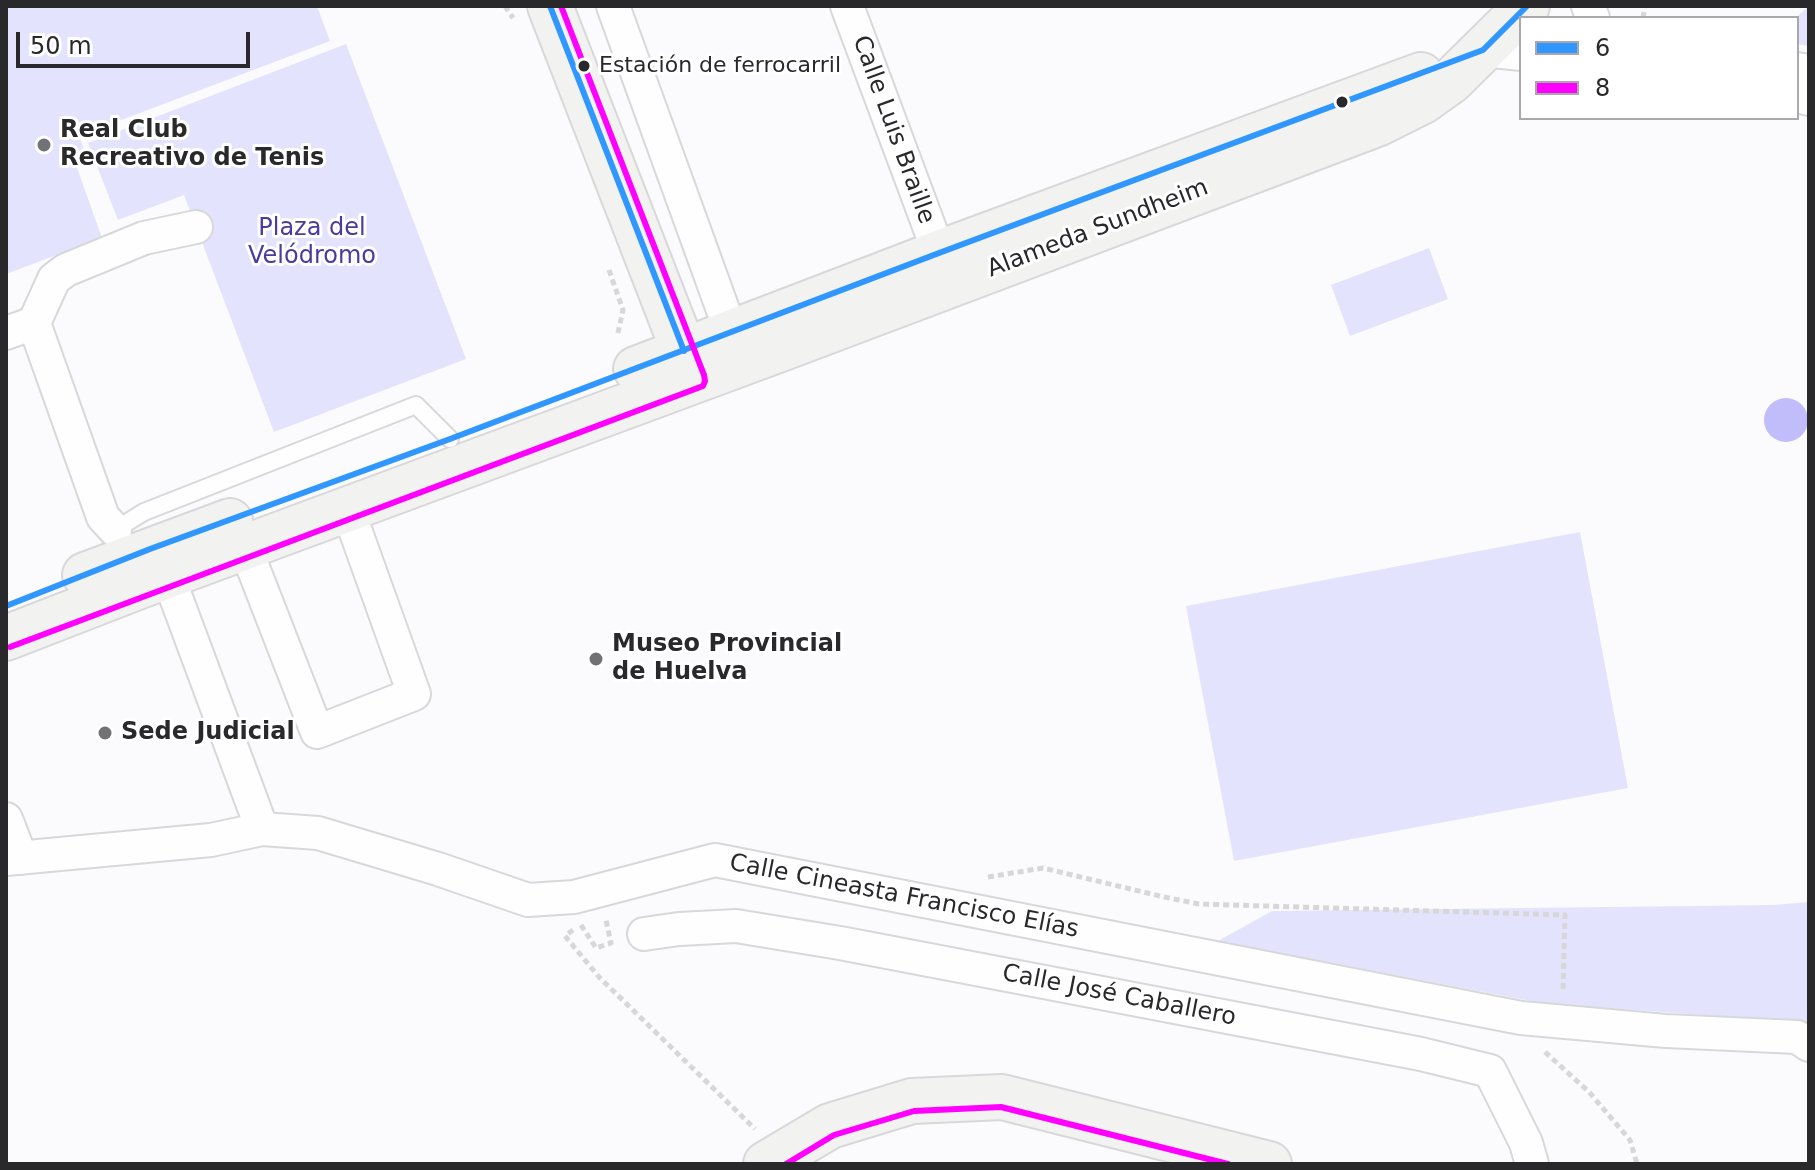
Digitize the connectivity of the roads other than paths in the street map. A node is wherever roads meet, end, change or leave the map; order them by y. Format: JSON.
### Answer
{"nodes":[{"id":1,"x":613,"y":6,"type":"edge"},
{"id":2,"x":847,"y":6,"type":"edge"},
{"id":3,"x":534,"y":17,"type":"edge"},
{"id":4,"x":1519,"y":21,"type":"edge"},
{"id":5,"x":1502,"y":52,"type":"edge"},
{"id":6,"x":196,"y":227,"type":"dead end"},
{"id":7,"x":939,"y":253,"type":"junction"},
{"id":8,"x":20,"y":328,"type":"edge"},
{"id":9,"x":731,"y":332,"type":"junction"},
{"id":10,"x":690,"y":365,"type":"junction"},
{"id":11,"x":348,"y":510,"type":"junction"},
{"id":12,"x":114,"y":547,"type":"junction"},
{"id":13,"x":245,"y":547,"type":"junction"},
{"id":14,"x":168,"y":576,"type":"junction"},
{"id":15,"x":6,"y":606,"type":"edge"},
{"id":16,"x":6,"y":638,"type":"edge"},
{"id":17,"x":6,"y":819,"type":"edge"},
{"id":18,"x":262,"y":829,"type":"junction"},
{"id":19,"x":13,"y":858,"type":"edge"},
{"id":20,"x":644,"y":934,"type":"dead end"},
{"id":21,"x":1809,"y":1045,"type":"edge"},
{"id":22,"x":765,"y":1151,"type":"edge"},
{"id":23,"x":1269,"y":1164,"type":"edge"},
{"id":24,"x":1532,"y":1164,"type":"edge"}],
"edges":[{"from":1,"to":9,"type":"street"},
{"from":2,"to":7,"type":"street","name":"Calle Luis Braille"},
{"from":3,"to":10,"type":"main road"},
{"from":4,"to":5,"type":"main road","name":"Alameda Sundheim"},
{"from":5,"to":7,"type":"main road","name":"Alameda Sundheim"},
{"from":5,"to":10,"type":"main road","name":"Alameda Sundheim"},
{"from":6,"to":8,"type":"street"},
{"from":7,"to":9,"type":"main road","name":"Alameda Sundheim"},
{"from":8,"to":12,"type":"street"},
{"from":9,"to":10,"type":"main road","name":"Alameda Sundheim"},
{"from":10,"to":11,"type":"main road","name":"Alameda Sundheim"},
{"from":10,"to":12,"type":"main road","name":"Alameda Sundheim"},
{"from":11,"to":13,"type":"main road","name":"Alameda Sundheim"},
{"from":11,"to":13,"type":"street"},
{"from":12,"to":15,"type":"main road","name":"Alameda Sundheim"},
{"from":13,"to":14,"type":"main road","name":"Alameda Sundheim"},
{"from":14,"to":16,"type":"main road","name":"Alameda Sundheim"},
{"from":14,"to":18,"type":"street"},
{"from":17,"to":19,"type":"street"},
{"from":18,"to":19,"type":"street","name":"Calle Cineasta Francisco Elías"},
{"from":18,"to":21,"type":"street","name":"Calle Cineasta Francisco Elías"},
{"from":20,"to":24,"type":"street","name":"Calle José Caballero"},
{"from":22,"to":23,"type":"main road"}]}
